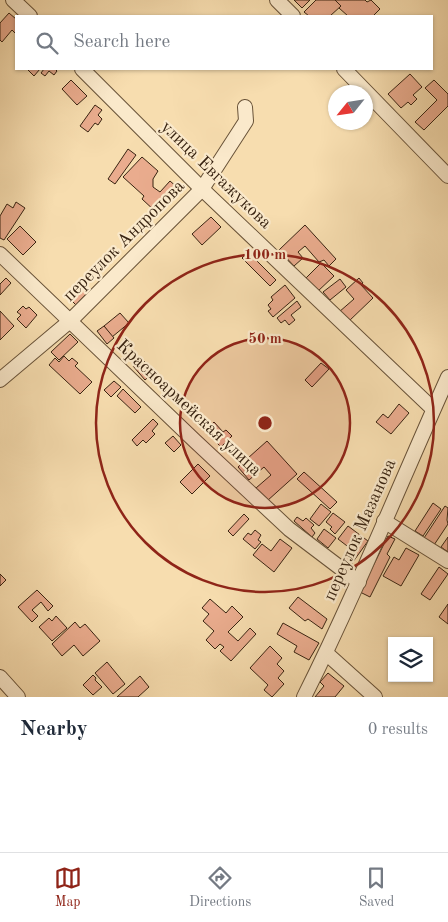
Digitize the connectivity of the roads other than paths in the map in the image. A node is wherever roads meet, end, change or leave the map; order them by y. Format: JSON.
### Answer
{"nodes":[{"id":1,"x":13,"y":0,"type":"edge"},
{"id":2,"x":277,"y":0,"type":"edge"},
{"id":3,"x":29,"y":15,"type":"edge"},
{"id":4,"x":292,"y":15,"type":"edge"},
{"id":5,"x":83,"y":70,"type":"edge"},
{"id":6,"x":345,"y":70,"type":"edge"},
{"id":7,"x":245,"y":107,"type":"dead end"},
{"id":8,"x":448,"y":176,"type":"edge"},
{"id":9,"x":202,"y":189,"type":"junction"},
{"id":10,"x":0,"y":254,"type":"edge"},
{"id":11,"x":70,"y":321,"type":"junction"},
{"id":12,"x":448,"y":377,"type":"edge"},
{"id":13,"x":0,"y":380,"type":"edge"},
{"id":14,"x":433,"y":409,"type":"junction"},
{"id":15,"x":384,"y":521,"type":"junction"},
{"id":16,"x":448,"y":562,"type":"edge"},
{"id":17,"x":358,"y":582,"type":"junction"},
{"id":18,"x":326,"y":653,"type":"junction"},
{"id":19,"x":0,"y":677,"type":"edge"},
{"id":20,"x":18,"y":697,"type":"edge"},
{"id":21,"x":304,"y":697,"type":"edge"},
{"id":22,"x":375,"y":697,"type":"edge"}],
"edges":[{"from":1,"to":3,"type":"street"},
{"from":2,"to":4,"type":"street"},
{"from":5,"to":9,"type":"street","name":"улица Евгажукова"},
{"from":6,"to":8,"type":"street"},
{"from":7,"to":9,"type":"street","name":"переулок Андропова"},
{"from":9,"to":11,"type":"street","name":"переулок Андропова"},
{"from":9,"to":14,"type":"street","name":"улица Евгажукова"},
{"from":10,"to":11,"type":"street","name":"Красноармейская улица"},
{"from":11,"to":13,"type":"street","name":"переулок Андропова"},
{"from":11,"to":17,"type":"street","name":"Красноармейская улица"},
{"from":12,"to":14,"type":"street","name":"переулок Мазанова"},
{"from":14,"to":15,"type":"street","name":"переулок Мазанова"},
{"from":15,"to":16,"type":"street"},
{"from":15,"to":17,"type":"street","name":"переулок Мазанова"},
{"from":17,"to":18,"type":"street","name":"переулок Мазанова"},
{"from":18,"to":21,"type":"street","name":"переулок Мазанова"},
{"from":18,"to":22,"type":"street"},
{"from":19,"to":20,"type":"street"}]}
